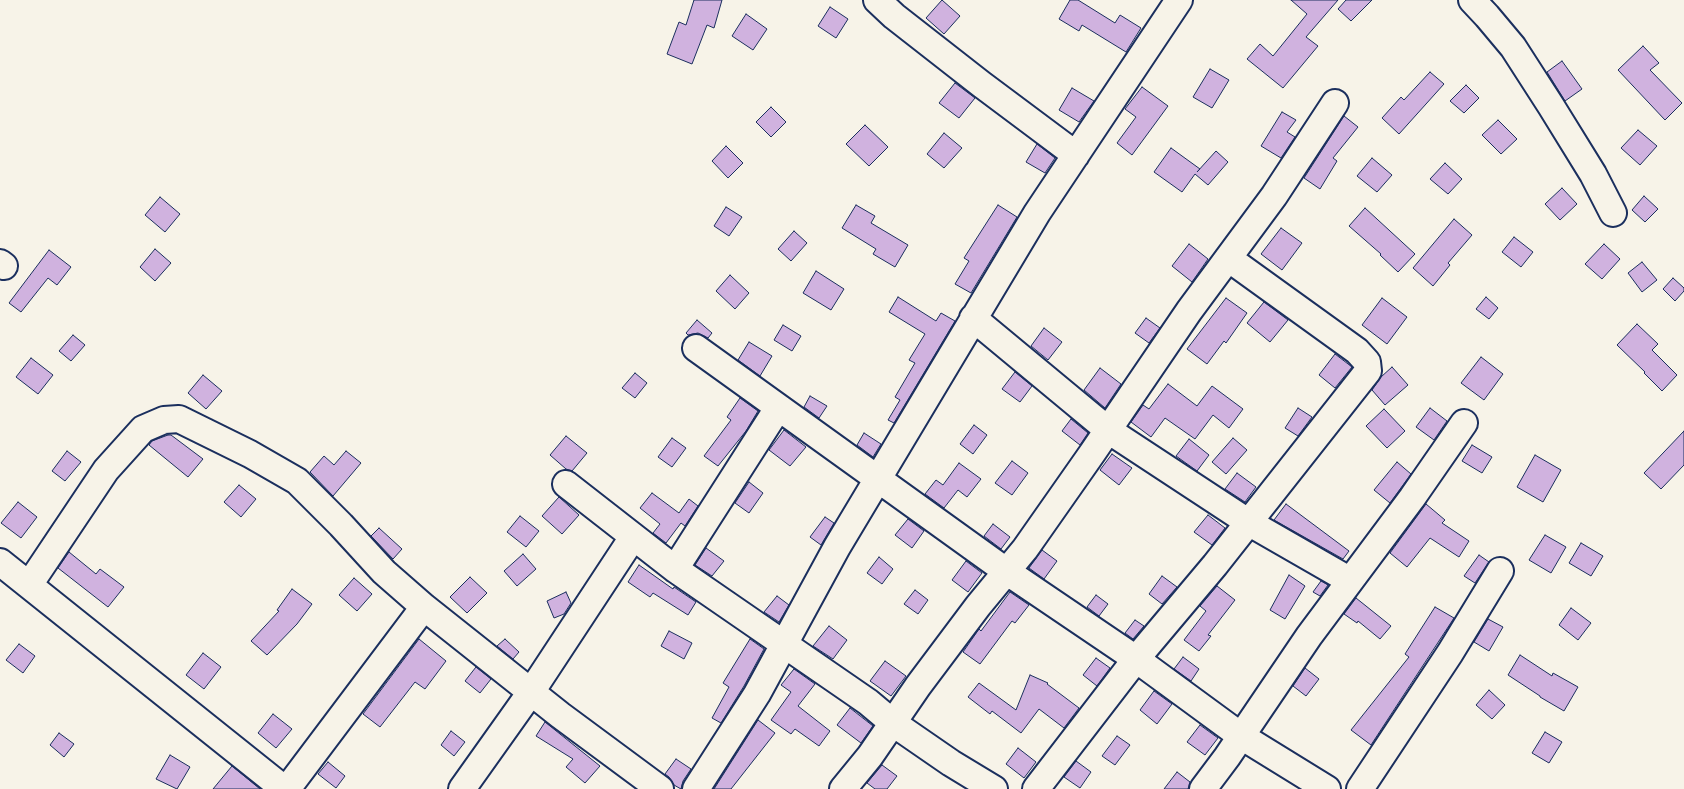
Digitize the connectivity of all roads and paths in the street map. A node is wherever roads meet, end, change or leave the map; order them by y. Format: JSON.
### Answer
{"nodes":[{"id":1,"x":877,"y":0,"type":"edge"},
{"id":2,"x":1178,"y":0,"type":"edge"},
{"id":3,"x":1472,"y":0,"type":"edge"},
{"id":4,"x":1335,"y":103,"type":"dead end"},
{"id":5,"x":1076,"y":155,"type":"junction"},
{"id":6,"x":1613,"y":213,"type":"dead end"},
{"id":7,"x":1228,"y":258,"type":"junction"},
{"id":8,"x":973,"y":318,"type":"junction"},
{"id":9,"x":696,"y":348,"type":"dead end"},
{"id":10,"x":778,"y":408,"type":"junction"},
{"id":11,"x":1464,"y":423,"type":"dead end"},
{"id":12,"x":1108,"y":430,"type":"junction"},
{"id":13,"x":878,"y":479,"type":"junction"},
{"id":14,"x":566,"y":484,"type":"dead end"},
{"id":15,"x":1248,"y":522,"type":"junction"},
{"id":16,"x":633,"y":537,"type":"junction"},
{"id":17,"x":0,"y":562,"type":"edge"},
{"id":18,"x":675,"y":569,"type":"junction"},
{"id":19,"x":1006,"y":572,"type":"junction"},
{"id":20,"x":1500,"y":572,"type":"dead end"},
{"id":21,"x":1349,"y":580,"type":"junction"},
{"id":22,"x":29,"y":585,"type":"junction"},
{"id":23,"x":424,"y":607,"type":"junction"},
{"id":24,"x":784,"y":645,"type":"junction"},
{"id":25,"x":1136,"y":659,"type":"junction"},
{"id":26,"x":531,"y":692,"type":"junction"},
{"id":27,"x":893,"y":723,"type":"junction"},
{"id":28,"x":1241,"y":736,"type":"junction"},
{"id":29,"x":286,"y":789,"type":"edge"},
{"id":30,"x":462,"y":789,"type":"edge"},
{"id":31,"x":660,"y":789,"type":"edge"},
{"id":32,"x":696,"y":789,"type":"edge"},
{"id":33,"x":843,"y":789,"type":"edge"},
{"id":34,"x":994,"y":789,"type":"edge"},
{"id":35,"x":1036,"y":789,"type":"edge"},
{"id":36,"x":1203,"y":789,"type":"edge"},
{"id":37,"x":1326,"y":789,"type":"edge"},
{"id":38,"x":1360,"y":789,"type":"edge"}],
"edges":[{"from":1,"to":5,"type":"street"},
{"from":2,"to":5,"type":"street"},
{"from":3,"to":6,"type":"street"},
{"from":4,"to":7,"type":"street"},
{"from":5,"to":8,"type":"street"},
{"from":7,"to":12,"type":"street"},
{"from":7,"to":15,"type":"street"},
{"from":8,"to":12,"type":"street"},
{"from":8,"to":13,"type":"street"},
{"from":9,"to":10,"type":"street"},
{"from":10,"to":13,"type":"street"},
{"from":10,"to":18,"type":"street"},
{"from":11,"to":21,"type":"street"},
{"from":12,"to":15,"type":"street"},
{"from":12,"to":19,"type":"street"},
{"from":13,"to":19,"type":"street"},
{"from":13,"to":24,"type":"street"},
{"from":14,"to":16,"type":"street"},
{"from":15,"to":21,"type":"street"},
{"from":15,"to":25,"type":"street"},
{"from":16,"to":18,"type":"street"},
{"from":16,"to":26,"type":"street"},
{"from":17,"to":22,"type":"street"},
{"from":18,"to":24,"type":"street"},
{"from":19,"to":25,"type":"street"},
{"from":19,"to":27,"type":"street"},
{"from":20,"to":38,"type":"street"},
{"from":21,"to":28,"type":"street"},
{"from":22,"to":23,"type":"street"},
{"from":22,"to":29,"type":"street"},
{"from":23,"to":26,"type":"street"},
{"from":23,"to":29,"type":"street"},
{"from":24,"to":27,"type":"street"},
{"from":24,"to":32,"type":"street"},
{"from":25,"to":28,"type":"street"},
{"from":25,"to":35,"type":"street"},
{"from":26,"to":30,"type":"street"},
{"from":26,"to":31,"type":"street"},
{"from":27,"to":33,"type":"street"},
{"from":27,"to":34,"type":"street"},
{"from":28,"to":36,"type":"street"},
{"from":28,"to":37,"type":"street"}]}
